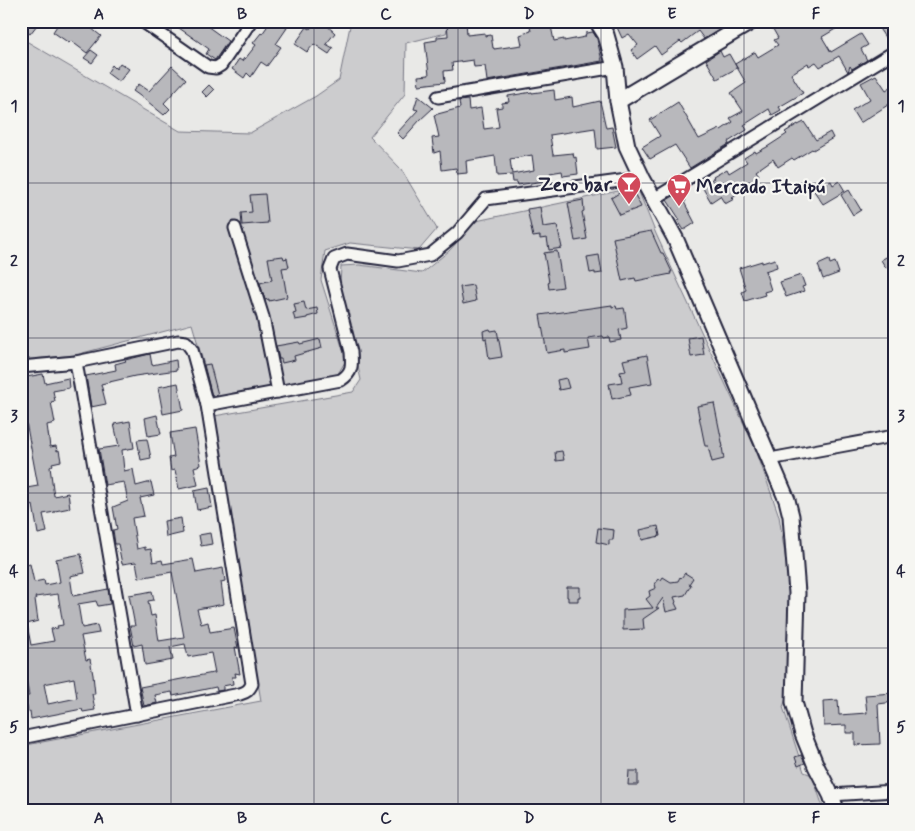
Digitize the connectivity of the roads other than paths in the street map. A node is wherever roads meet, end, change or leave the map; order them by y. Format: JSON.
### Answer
{"nodes":[{"id":1,"x":142,"y":21,"type":"edge"},
{"id":2,"x":251,"y":21,"type":"edge"},
{"id":3,"x":597,"y":21,"type":"edge"},
{"id":4,"x":752,"y":21,"type":"edge"},
{"id":5,"x":894,"y":52,"type":"edge"},
{"id":6,"x":615,"y":67,"type":"junction"},
{"id":7,"x":438,"y":97,"type":"dead end"},
{"id":8,"x":618,"y":101,"type":"junction"},
{"id":9,"x":642,"y":178,"type":"junction"},
{"id":10,"x":656,"y":202,"type":"junction"},
{"id":11,"x":235,"y":228,"type":"dead end"},
{"id":12,"x":76,"y":362,"type":"junction"},
{"id":13,"x":21,"y":367,"type":"edge"},
{"id":14,"x":278,"y":392,"type":"junction"},
{"id":15,"x":207,"y":406,"type":"junction"},
{"id":16,"x":894,"y":436,"type":"edge"},
{"id":17,"x":770,"y":459,"type":"junction"},
{"id":18,"x":137,"y":715,"type":"junction"},
{"id":19,"x":21,"y":738,"type":"edge"},
{"id":20,"x":894,"y":791,"type":"edge"},
{"id":21,"x":834,"y":802,"type":"edge"}],
"edges":[{"from":1,"to":2,"type":"street"},
{"from":3,"to":6,"type":"street"},
{"from":4,"to":8,"type":"street"},
{"from":5,"to":10,"type":"street"},
{"from":6,"to":7,"type":"street"},
{"from":6,"to":8,"type":"street"},
{"from":8,"to":9,"type":"street"},
{"from":9,"to":10,"type":"street"},
{"from":9,"to":14,"type":"street"},
{"from":10,"to":17,"type":"street"},
{"from":11,"to":14,"type":"street"},
{"from":12,"to":13,"type":"street"},
{"from":12,"to":15,"type":"street"},
{"from":12,"to":18,"type":"street"},
{"from":14,"to":15,"type":"street"},
{"from":15,"to":18,"type":"street"},
{"from":16,"to":17,"type":"street"},
{"from":17,"to":21,"type":"street"},
{"from":18,"to":19,"type":"street"},
{"from":20,"to":21,"type":"street"}]}
